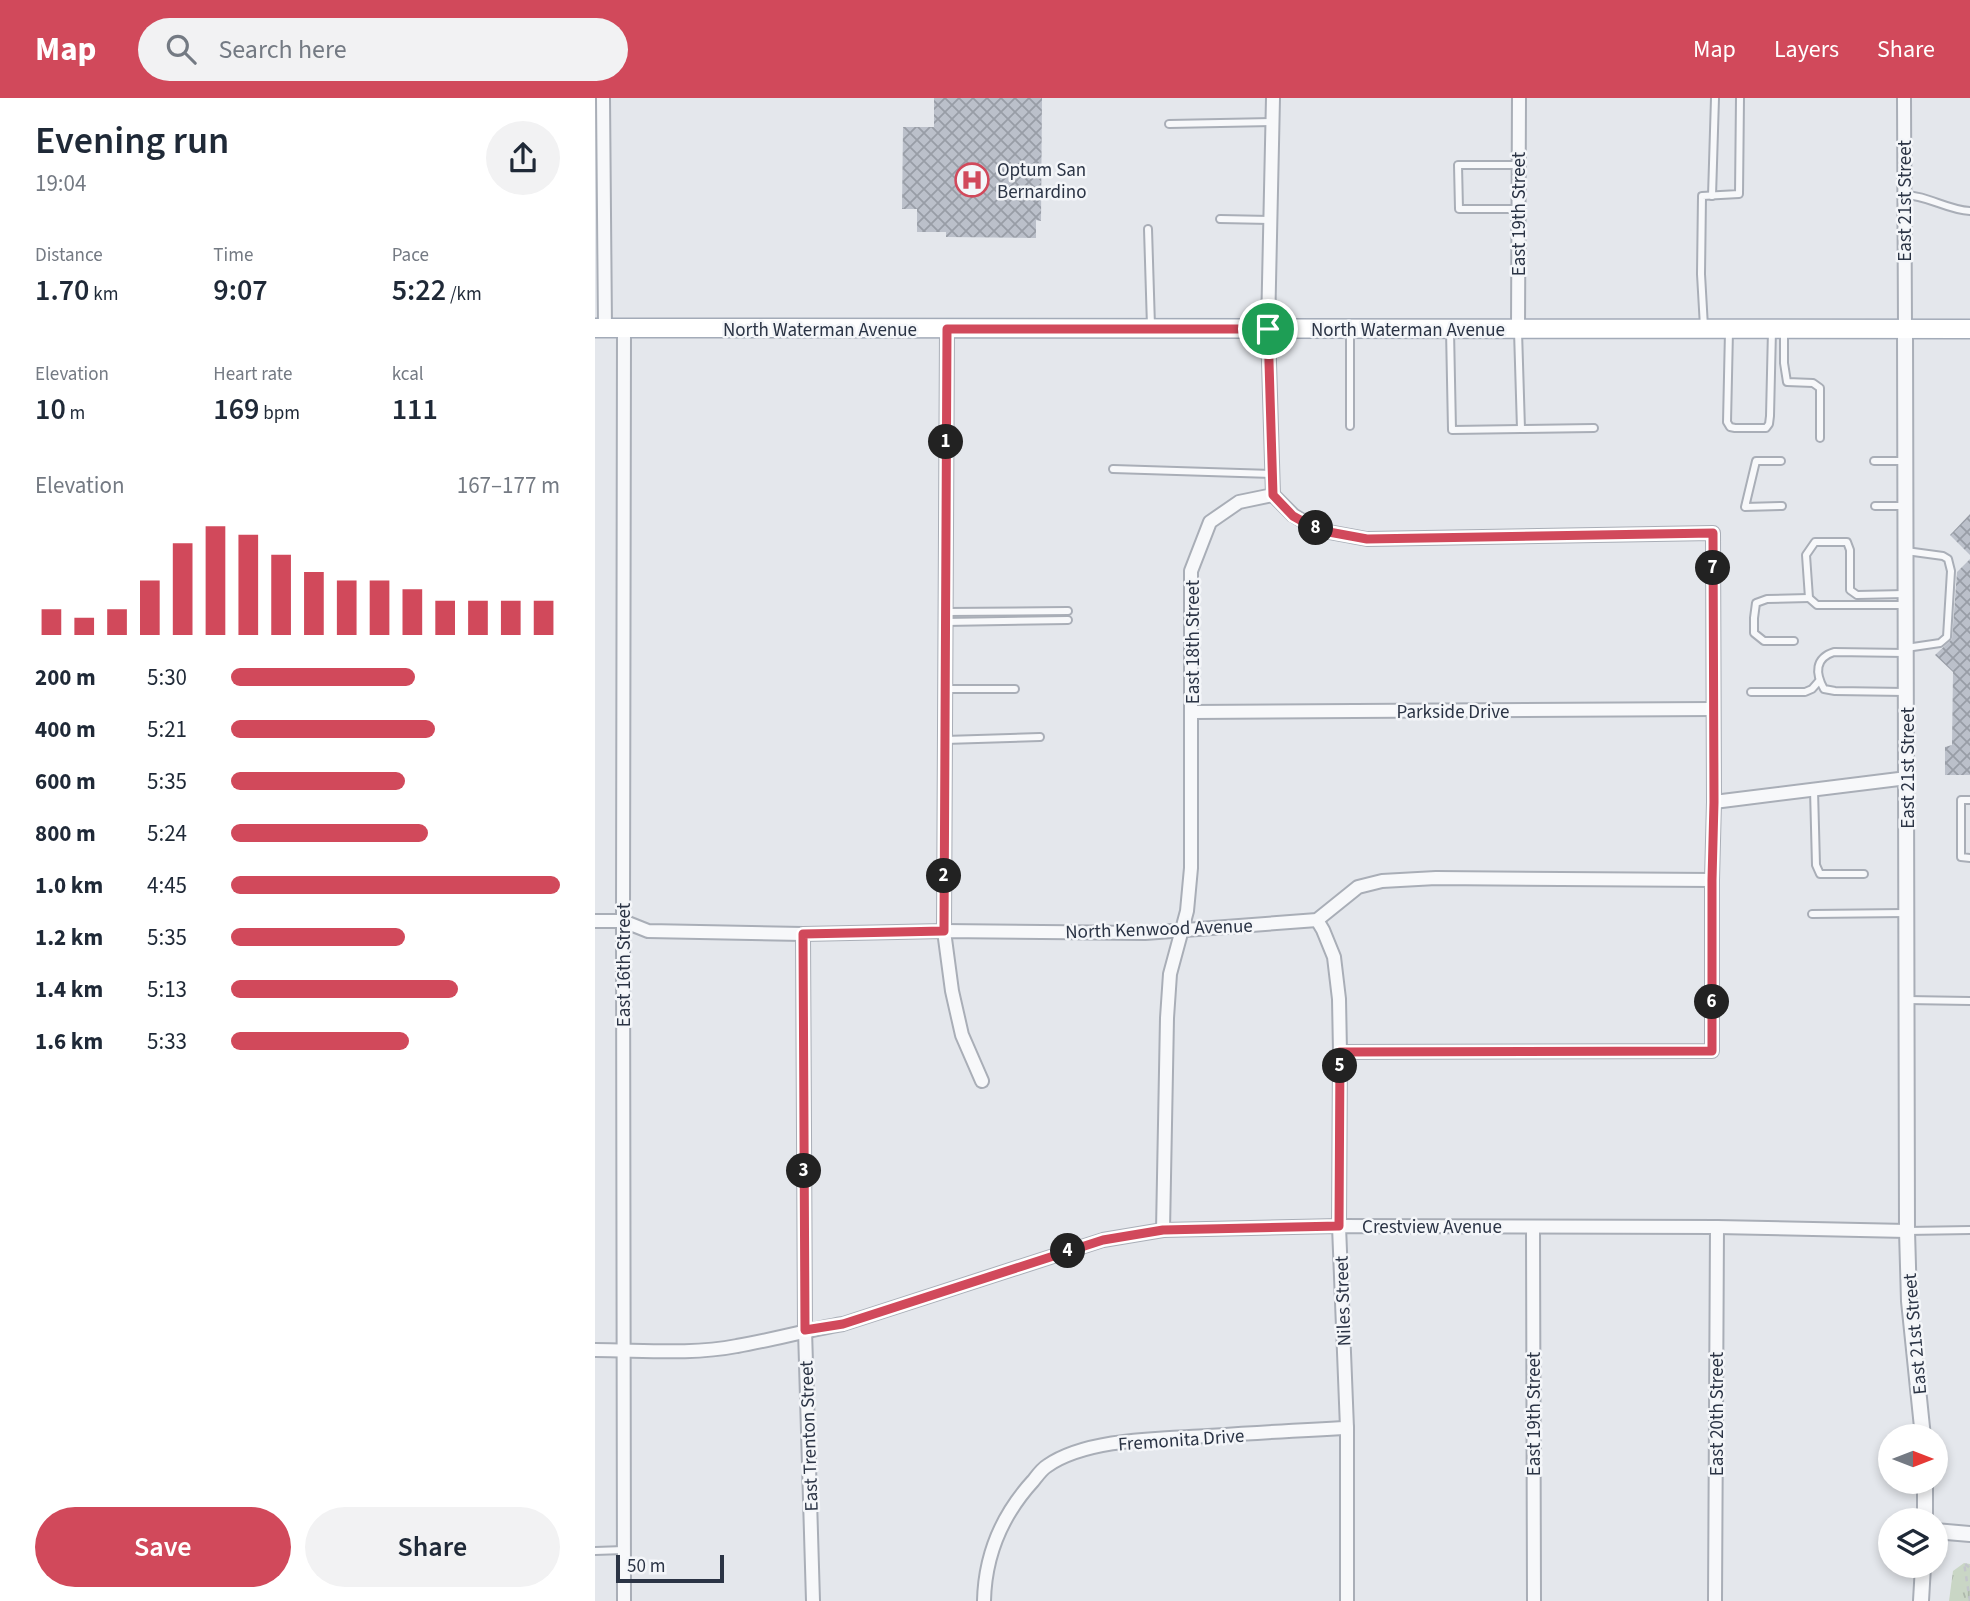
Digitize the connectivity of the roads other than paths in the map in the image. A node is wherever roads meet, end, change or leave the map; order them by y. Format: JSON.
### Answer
{"nodes":[{"id":1,"x":603,"y":98,"type":"edge"},
{"id":2,"x":1272,"y":98,"type":"edge"},
{"id":3,"x":1519,"y":98,"type":"edge"},
{"id":4,"x":1715,"y":98,"type":"edge"},
{"id":5,"x":1740,"y":98,"type":"edge"},
{"id":6,"x":1904,"y":98,"type":"edge"},
{"id":7,"x":1272,"y":122,"type":"junction"},
{"id":8,"x":1169,"y":124,"type":"dead end"},
{"id":9,"x":1519,"y":165,"type":"junction"},
{"id":10,"x":1904,"y":195,"type":"junction"},
{"id":11,"x":1712,"y":196,"type":"junction"},
{"id":12,"x":1519,"y":209,"type":"junction"},
{"id":13,"x":1970,"y":211,"type":"edge"},
{"id":14,"x":599,"y":214,"type":"edge"},
{"id":15,"x":1220,"y":219,"type":"dead end"},
{"id":16,"x":1271,"y":220,"type":"junction"},
{"id":17,"x":1148,"y":229,"type":"dead end"},
{"id":18,"x":600,"y":328,"type":"edge"},
{"id":19,"x":624,"y":328,"type":"junction"},
{"id":20,"x":947,"y":329,"type":"junction"},
{"id":21,"x":1151,"y":329,"type":"junction"},
{"id":22,"x":1268,"y":329,"type":"junction"},
{"id":23,"x":1350,"y":329,"type":"junction"},
{"id":24,"x":1450,"y":329,"type":"junction"},
{"id":25,"x":1518,"y":329,"type":"junction"},
{"id":26,"x":1704,"y":329,"type":"junction"},
{"id":27,"x":1729,"y":329,"type":"junction"},
{"id":28,"x":1778,"y":329,"type":"junction"},
{"id":29,"x":1905,"y":329,"type":"junction"},
{"id":30,"x":1970,"y":329,"type":"edge"},
{"id":31,"x":1350,"y":426,"type":"dead end"},
{"id":32,"x":1594,"y":428,"type":"dead end"},
{"id":33,"x":1521,"y":429,"type":"junction"},
{"id":34,"x":1820,"y":438,"type":"dead end"},
{"id":35,"x":1781,"y":461,"type":"dead end"},
{"id":36,"x":1874,"y":461,"type":"dead end"},
{"id":37,"x":1905,"y":461,"type":"junction"},
{"id":38,"x":1113,"y":470,"type":"dead end"},
{"id":39,"x":1272,"y":474,"type":"junction"},
{"id":40,"x":1273,"y":495,"type":"junction"},
{"id":41,"x":1782,"y":506,"type":"dead end"},
{"id":42,"x":1875,"y":506,"type":"dead end"},
{"id":43,"x":1906,"y":506,"type":"junction"},
{"id":44,"x":1906,"y":551,"type":"junction"},
{"id":45,"x":1809,"y":598,"type":"junction"},
{"id":46,"x":1906,"y":600,"type":"junction"},
{"id":47,"x":1068,"y":611,"type":"dead end"},
{"id":48,"x":945,"y":617,"type":"junction"},
{"id":49,"x":1067,"y":620,"type":"dead end"},
{"id":50,"x":1794,"y":641,"type":"dead end"},
{"id":51,"x":1906,"y":650,"type":"junction"},
{"id":52,"x":1819,"y":681,"type":"junction"},
{"id":53,"x":945,"y":689,"type":"junction"},
{"id":54,"x":1015,"y":689,"type":"dead end"},
{"id":55,"x":1751,"y":692,"type":"dead end"},
{"id":56,"x":1907,"y":692,"type":"junction"},
{"id":57,"x":1713,"y":709,"type":"junction"},
{"id":58,"x":1192,"y":712,"type":"junction"},
{"id":59,"x":1040,"y":737,"type":"dead end"},
{"id":60,"x":945,"y":740,"type":"junction"},
{"id":61,"x":1907,"y":778,"type":"junction"},
{"id":62,"x":1814,"y":790,"type":"junction"},
{"id":63,"x":1970,"y":800,"type":"edge"},
{"id":64,"x":1714,"y":802,"type":"junction"},
{"id":65,"x":1970,"y":858,"type":"edge"},
{"id":66,"x":1864,"y":874,"type":"dead end"},
{"id":67,"x":1712,"y":880,"type":"junction"},
{"id":68,"x":1907,"y":913,"type":"junction"},
{"id":69,"x":1812,"y":914,"type":"dead end"},
{"id":70,"x":1317,"y":920,"type":"junction"},
{"id":71,"x":595,"y":921,"type":"edge"},
{"id":72,"x":622,"y":921,"type":"junction"},
{"id":73,"x":944,"y":931,"type":"junction"},
{"id":74,"x":1183,"y":931,"type":"junction"},
{"id":75,"x":803,"y":934,"type":"junction"},
{"id":76,"x":1907,"y":1000,"type":"junction"},
{"id":77,"x":1970,"y":1001,"type":"edge"},
{"id":78,"x":1340,"y":1052,"type":"junction"},
{"id":79,"x":982,"y":1080,"type":"dead end"},
{"id":80,"x":1339,"y":1226,"type":"junction"},
{"id":81,"x":1533,"y":1227,"type":"junction"},
{"id":82,"x":1717,"y":1227,"type":"junction"},
{"id":83,"x":1163,"y":1230,"type":"junction"},
{"id":84,"x":1970,"y":1230,"type":"edge"},
{"id":85,"x":1907,"y":1231,"type":"junction"},
{"id":86,"x":805,"y":1330,"type":"junction"},
{"id":87,"x":595,"y":1350,"type":"edge"},
{"id":88,"x":624,"y":1350,"type":"junction"},
{"id":89,"x":1922,"y":1424,"type":"edge"},
{"id":90,"x":1346,"y":1428,"type":"junction"},
{"id":91,"x":1948,"y":1532,"type":"edge"},
{"id":92,"x":1970,"y":1534,"type":"edge"},
{"id":93,"x":595,"y":1550,"type":"edge"},
{"id":94,"x":624,"y":1550,"type":"junction"},
{"id":95,"x":1922,"y":1578,"type":"edge"},
{"id":96,"x":624,"y":1601,"type":"edge"},
{"id":97,"x":813,"y":1601,"type":"edge"},
{"id":98,"x":984,"y":1601,"type":"edge"},
{"id":99,"x":1347,"y":1601,"type":"edge"},
{"id":100,"x":1534,"y":1601,"type":"edge"},
{"id":101,"x":1714,"y":1601,"type":"edge"},
{"id":102,"x":1920,"y":1601,"type":"edge"}],
"edges":[{"from":1,"to":14,"type":"street"},
{"from":2,"to":7,"type":"street"},
{"from":3,"to":9,"type":"street","name":"East 19th Street"},
{"from":4,"to":11,"type":"lane"},
{"from":5,"to":11,"type":"lane"},
{"from":6,"to":10,"type":"street","name":"East 21st Street"},
{"from":7,"to":8,"type":"lane"},
{"from":7,"to":16,"type":"street"},
{"from":9,"to":12,"type":"street","name":"East 19th Street"},
{"from":9,"to":12,"type":"lane"},
{"from":10,"to":13,"type":"lane"},
{"from":10,"to":29,"type":"street","name":"East 21st Street"},
{"from":11,"to":26,"type":"lane"},
{"from":12,"to":25,"type":"street","name":"East 19th Street"},
{"from":14,"to":18,"type":"street"},
{"from":15,"to":16,"type":"lane"},
{"from":16,"to":22,"type":"street"},
{"from":17,"to":21,"type":"lane"},
{"from":18,"to":19,"type":"main road","name":"North Waterman Avenue"},
{"from":19,"to":20,"type":"main road","name":"North Waterman Avenue"},
{"from":19,"to":72,"type":"street","name":"East 16th Street"},
{"from":20,"to":21,"type":"main road","name":"North Waterman Avenue"},
{"from":20,"to":48,"type":"street"},
{"from":21,"to":22,"type":"main road","name":"North Waterman Avenue"},
{"from":22,"to":23,"type":"main road","name":"North Waterman Avenue"},
{"from":22,"to":39,"type":"street"},
{"from":23,"to":24,"type":"main road","name":"North Waterman Avenue"},
{"from":23,"to":31,"type":"lane"},
{"from":24,"to":25,"type":"main road","name":"North Waterman Avenue"},
{"from":24,"to":33,"type":"lane"},
{"from":25,"to":26,"type":"main road","name":"North Waterman Avenue"},
{"from":25,"to":33,"type":"lane"},
{"from":26,"to":27,"type":"main road","name":"North Waterman Avenue"},
{"from":27,"to":28,"type":"main road","name":"North Waterman Avenue"},
{"from":27,"to":28,"type":"lane"},
{"from":28,"to":29,"type":"main road","name":"North Waterman Avenue"},
{"from":28,"to":34,"type":"lane"},
{"from":29,"to":30,"type":"main road","name":"North Waterman Avenue"},
{"from":29,"to":37,"type":"street","name":"East 21st Street"},
{"from":32,"to":33,"type":"lane"},
{"from":35,"to":41,"type":"lane"},
{"from":36,"to":37,"type":"lane"},
{"from":37,"to":43,"type":"street","name":"East 21st Street"},
{"from":38,"to":39,"type":"lane"},
{"from":39,"to":40,"type":"street"},
{"from":40,"to":57,"type":"street"},
{"from":40,"to":58,"type":"street","name":"East 18th Street"},
{"from":42,"to":43,"type":"lane"},
{"from":43,"to":44,"type":"street","name":"East 21st Street"},
{"from":44,"to":46,"type":"street","name":"East 21st Street"},
{"from":44,"to":51,"type":"lane"},
{"from":45,"to":46,"type":"lane"},
{"from":45,"to":46,"type":"lane"},
{"from":45,"to":50,"type":"lane"},
{"from":46,"to":51,"type":"street","name":"East 21st Street"},
{"from":47,"to":48,"type":"lane"},
{"from":48,"to":49,"type":"lane"},
{"from":48,"to":53,"type":"street"},
{"from":51,"to":52,"type":"lane"},
{"from":51,"to":56,"type":"street","name":"East 21st Street"},
{"from":52,"to":55,"type":"lane"},
{"from":52,"to":56,"type":"lane"},
{"from":53,"to":54,"type":"lane"},
{"from":53,"to":60,"type":"street"},
{"from":56,"to":61,"type":"street","name":"East 21st Street"},
{"from":57,"to":58,"type":"street","name":"Parkside Drive"},
{"from":57,"to":64,"type":"street"},
{"from":58,"to":74,"type":"street","name":"East 18th Street"},
{"from":59,"to":60,"type":"lane"},
{"from":60,"to":73,"type":"street"},
{"from":61,"to":62,"type":"street"},
{"from":61,"to":68,"type":"street","name":"East 21st Street"},
{"from":62,"to":64,"type":"street"},
{"from":62,"to":66,"type":"lane"},
{"from":63,"to":65,"type":"lane"},
{"from":64,"to":67,"type":"street"},
{"from":67,"to":70,"type":"street"},
{"from":67,"to":78,"type":"street"},
{"from":68,"to":69,"type":"lane"},
{"from":68,"to":76,"type":"street","name":"East 21st Street"},
{"from":70,"to":74,"type":"street","name":"North Kenwood Avenue"},
{"from":70,"to":78,"type":"street","name":"Niles Street"},
{"from":71,"to":72,"type":"street","name":"North Kenwood Avenue"},
{"from":72,"to":75,"type":"street","name":"North Kenwood Avenue"},
{"from":72,"to":88,"type":"street","name":"East 16th Street"},
{"from":73,"to":74,"type":"street","name":"North Kenwood Avenue"},
{"from":73,"to":75,"type":"street","name":"North Kenwood Avenue"},
{"from":73,"to":79,"type":"street"},
{"from":74,"to":83,"type":"street","name":"East 18th Street"},
{"from":75,"to":86,"type":"street","name":"East Trenton Street"},
{"from":76,"to":77,"type":"lane"},
{"from":76,"to":85,"type":"street","name":"East 21st Street"},
{"from":78,"to":80,"type":"street","name":"Niles Street"},
{"from":80,"to":81,"type":"street","name":"Crestview Avenue"},
{"from":80,"to":83,"type":"street","name":"Crestview Avenue"},
{"from":80,"to":90,"type":"street","name":"Niles Street"},
{"from":81,"to":82,"type":"street","name":"Crestview Avenue"},
{"from":81,"to":100,"type":"street","name":"East 19th Street"},
{"from":82,"to":85,"type":"street","name":"Crestview Avenue"},
{"from":82,"to":101,"type":"street","name":"East 20th Street"},
{"from":83,"to":86,"type":"street","name":"Crestview Avenue"},
{"from":84,"to":85,"type":"lane"},
{"from":85,"to":89,"type":"street","name":"East 21st Street"},
{"from":86,"to":88,"type":"street","name":"Crestview Avenue"},
{"from":86,"to":97,"type":"street","name":"East Trenton Street"},
{"from":87,"to":88,"type":"street","name":"Crestview Avenue"},
{"from":88,"to":94,"type":"street","name":"East 16th Street"},
{"from":90,"to":98,"type":"street","name":"Fremonita Drive"},
{"from":90,"to":99,"type":"street","name":"Niles Street"},
{"from":91,"to":92,"type":"street"},
{"from":93,"to":94,"type":"lane"},
{"from":94,"to":96,"type":"street","name":"East 16th Street"},
{"from":95,"to":102,"type":"street"}]}
